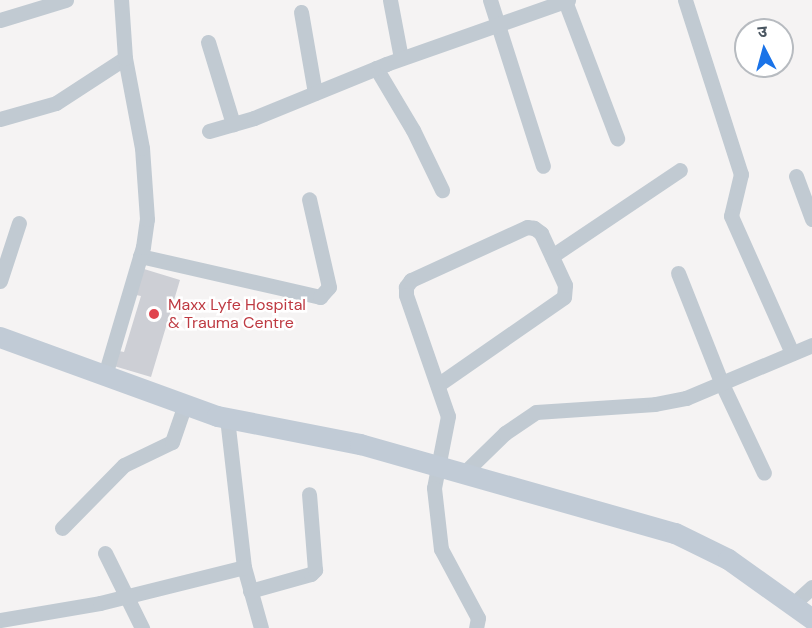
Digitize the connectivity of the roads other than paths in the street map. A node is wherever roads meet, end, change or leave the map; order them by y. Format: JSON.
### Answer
{"nodes":[{"id":1,"x":66,"y":0,"type":"edge"},
{"id":2,"x":121,"y":0,"type":"edge"},
{"id":3,"x":390,"y":0,"type":"edge"},
{"id":4,"x":490,"y":0,"type":"edge"},
{"id":5,"x":567,"y":0,"type":"edge"},
{"id":6,"x":685,"y":0,"type":"edge"},
{"id":7,"x":301,"y":12,"type":"dead end"},
{"id":8,"x":0,"y":20,"type":"edge"},
{"id":9,"x":495,"y":24,"type":"junction"},
{"id":10,"x":208,"y":42,"type":"dead end"},
{"id":11,"x":125,"y":58,"type":"junction"},
{"id":12,"x":401,"y":58,"type":"junction"},
{"id":13,"x":376,"y":68,"type":"junction"},
{"id":14,"x":315,"y":93,"type":"junction"},
{"id":15,"x":0,"y":119,"type":"edge"},
{"id":16,"x":233,"y":124,"type":"junction"},
{"id":17,"x":209,"y":131,"type":"dead end"},
{"id":18,"x":617,"y":138,"type":"dead end"},
{"id":19,"x":543,"y":166,"type":"dead end"},
{"id":20,"x":680,"y":170,"type":"dead end"},
{"id":21,"x":796,"y":176,"type":"dead end"},
{"id":22,"x":442,"y":190,"type":"dead end"},
{"id":23,"x":309,"y":199,"type":"dead end"},
{"id":24,"x":812,"y":219,"type":"edge"},
{"id":25,"x":20,"y":223,"type":"dead end"},
{"id":26,"x":140,"y":256,"type":"junction"},
{"id":27,"x":552,"y":256,"type":"junction"},
{"id":28,"x":678,"y":273,"type":"dead end"},
{"id":29,"x":0,"y":281,"type":"edge"},
{"id":30,"x":0,"y":337,"type":"edge"},
{"id":31,"x":812,"y":345,"type":"edge"},
{"id":32,"x":792,"y":354,"type":"junction"},
{"id":33,"x":105,"y":375,"type":"junction"},
{"id":34,"x":439,"y":384,"type":"junction"},
{"id":35,"x":722,"y":384,"type":"junction"},
{"id":36,"x":185,"y":405,"type":"junction"},
{"id":37,"x":227,"y":418,"type":"junction"},
{"id":38,"x":437,"y":464,"type":"junction"},
{"id":39,"x":466,"y":471,"type":"junction"},
{"id":40,"x":764,"y":473,"type":"dead end"},
{"id":41,"x":309,"y":494,"type":"dead end"},
{"id":42,"x":62,"y":528,"type":"dead end"},
{"id":43,"x":105,"y":554,"type":"dead end"},
{"id":44,"x":244,"y":567,"type":"junction"},
{"id":45,"x":812,"y":587,"type":"edge"},
{"id":46,"x":250,"y":591,"type":"junction"},
{"id":47,"x":129,"y":595,"type":"junction"},
{"id":48,"x":792,"y":605,"type":"junction"},
{"id":49,"x":812,"y":619,"type":"edge"},
{"id":50,"x":0,"y":620,"type":"edge"},
{"id":51,"x":142,"y":628,"type":"edge"},
{"id":52,"x":261,"y":628,"type":"edge"},
{"id":53,"x":476,"y":628,"type":"edge"}],
"edges":[{"from":1,"to":8,"type":"street"},
{"from":2,"to":11,"type":"street"},
{"from":3,"to":12,"type":"street"},
{"from":4,"to":9,"type":"street"},
{"from":5,"to":9,"type":"street"},
{"from":5,"to":18,"type":"street"},
{"from":6,"to":32,"type":"street"},
{"from":7,"to":14,"type":"street"},
{"from":9,"to":12,"type":"street"},
{"from":9,"to":19,"type":"street"},
{"from":10,"to":16,"type":"street"},
{"from":11,"to":15,"type":"street"},
{"from":11,"to":26,"type":"street"},
{"from":12,"to":13,"type":"street"},
{"from":13,"to":14,"type":"street"},
{"from":13,"to":22,"type":"street"},
{"from":14,"to":16,"type":"street"},
{"from":16,"to":17,"type":"street"},
{"from":20,"to":27,"type":"street"},
{"from":21,"to":24,"type":"street"},
{"from":23,"to":26,"type":"street"},
{"from":25,"to":29,"type":"street"},
{"from":26,"to":33,"type":"street"},
{"from":27,"to":34,"type":"street"},
{"from":27,"to":34,"type":"street"},
{"from":28,"to":35,"type":"street"},
{"from":30,"to":33,"type":"street"},
{"from":31,"to":32,"type":"street"},
{"from":32,"to":35,"type":"street"},
{"from":33,"to":36,"type":"street"},
{"from":34,"to":38,"type":"street"},
{"from":35,"to":39,"type":"street"},
{"from":35,"to":40,"type":"street"},
{"from":36,"to":37,"type":"street"},
{"from":36,"to":42,"type":"street"},
{"from":37,"to":38,"type":"street"},
{"from":37,"to":44,"type":"street"},
{"from":38,"to":39,"type":"street"},
{"from":38,"to":53,"type":"street"},
{"from":39,"to":48,"type":"street"},
{"from":41,"to":46,"type":"street"},
{"from":43,"to":47,"type":"street"},
{"from":44,"to":46,"type":"street"},
{"from":44,"to":47,"type":"street"},
{"from":45,"to":48,"type":"street"},
{"from":46,"to":52,"type":"street"},
{"from":47,"to":50,"type":"street"},
{"from":47,"to":51,"type":"street"},
{"from":48,"to":49,"type":"street"}]}
